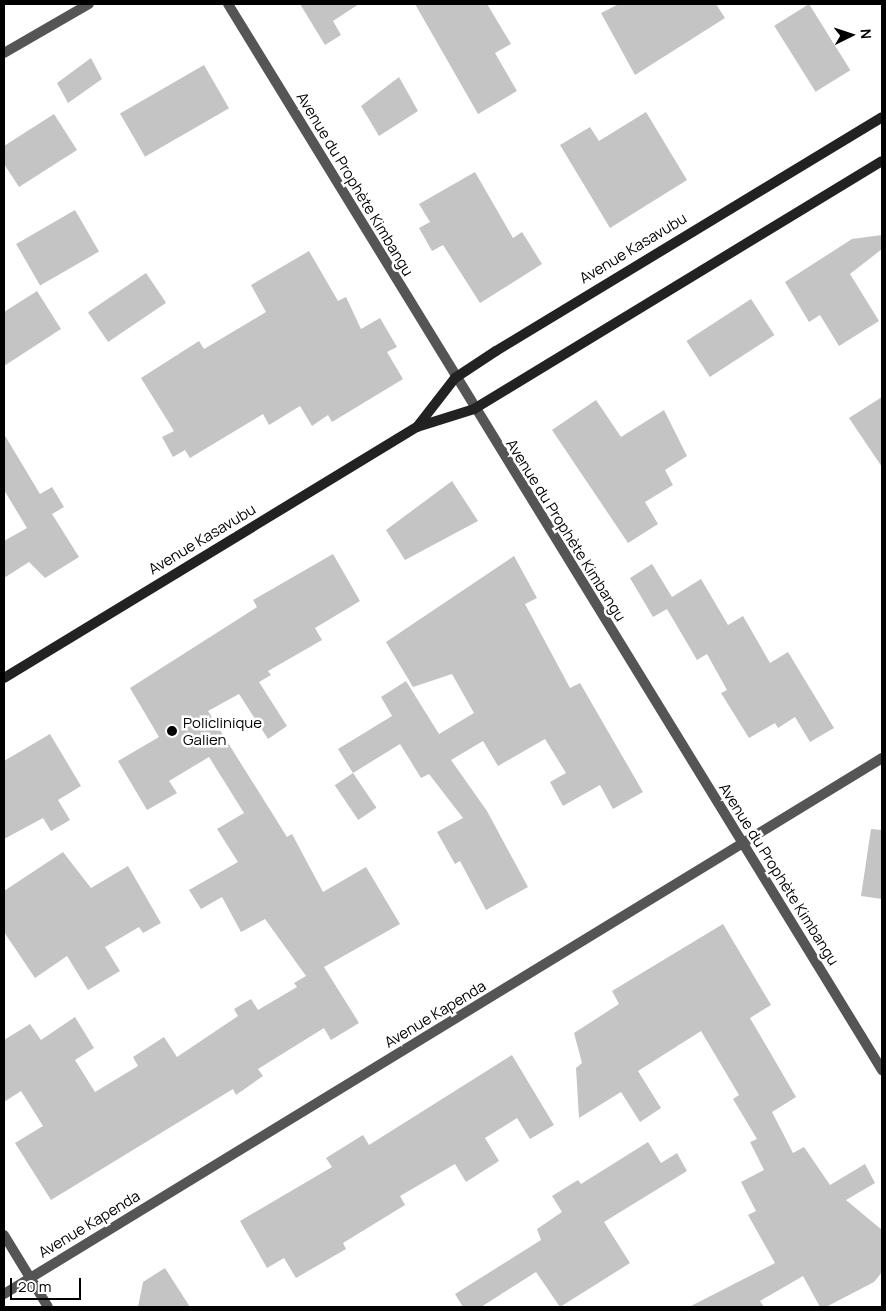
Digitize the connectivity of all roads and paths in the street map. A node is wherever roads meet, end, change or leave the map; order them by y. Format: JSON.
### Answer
{"nodes":[{"id":1,"x":89,"y":4,"type":"edge"},
{"id":2,"x":228,"y":4,"type":"edge"},
{"id":3,"x":4,"y":53,"type":"edge"},
{"id":4,"x":882,"y":117,"type":"edge"},
{"id":5,"x":882,"y":161,"type":"edge"},
{"id":6,"x":455,"y":378,"type":"junction"},
{"id":7,"x":474,"y":409,"type":"junction"},
{"id":8,"x":417,"y":427,"type":"junction"},
{"id":9,"x":4,"y":678,"type":"edge"},
{"id":10,"x":882,"y":758,"type":"edge"},
{"id":11,"x":743,"y":844,"type":"junction"},
{"id":12,"x":882,"y":1070,"type":"edge"},
{"id":13,"x":4,"y":1235,"type":"edge"},
{"id":14,"x":30,"y":1278,"type":"junction"},
{"id":15,"x":4,"y":1294,"type":"edge"},
{"id":16,"x":48,"y":1307,"type":"edge"}],
"edges":[{"from":1,"to":3,"type":"street"},
{"from":2,"to":6,"type":"street","name":"Avenue du Prophète Kimbangu"},
{"from":4,"to":6,"type":"main road","name":"Avenue Kasavubu"},
{"from":5,"to":7,"type":"main road","name":"Avenue Kasavubu"},
{"from":6,"to":7,"type":"street","name":"Avenue du Prophète Kimbangu"},
{"from":6,"to":8,"type":"main road","name":"Avenue Kasavubu"},
{"from":7,"to":8,"type":"main road","name":"Avenue Kasavubu"},
{"from":7,"to":11,"type":"street","name":"Avenue du Prophète Kimbangu"},
{"from":8,"to":9,"type":"main road","name":"Avenue Kasavubu"},
{"from":10,"to":11,"type":"street","name":"Avenue Kapenda"},
{"from":11,"to":12,"type":"street","name":"Avenue du Prophète Kimbangu"},
{"from":11,"to":14,"type":"street","name":"Avenue Kapenda"},
{"from":13,"to":14,"type":"street"},
{"from":14,"to":15,"type":"street","name":"Avenue Kapenda"},
{"from":14,"to":16,"type":"street"}]}
